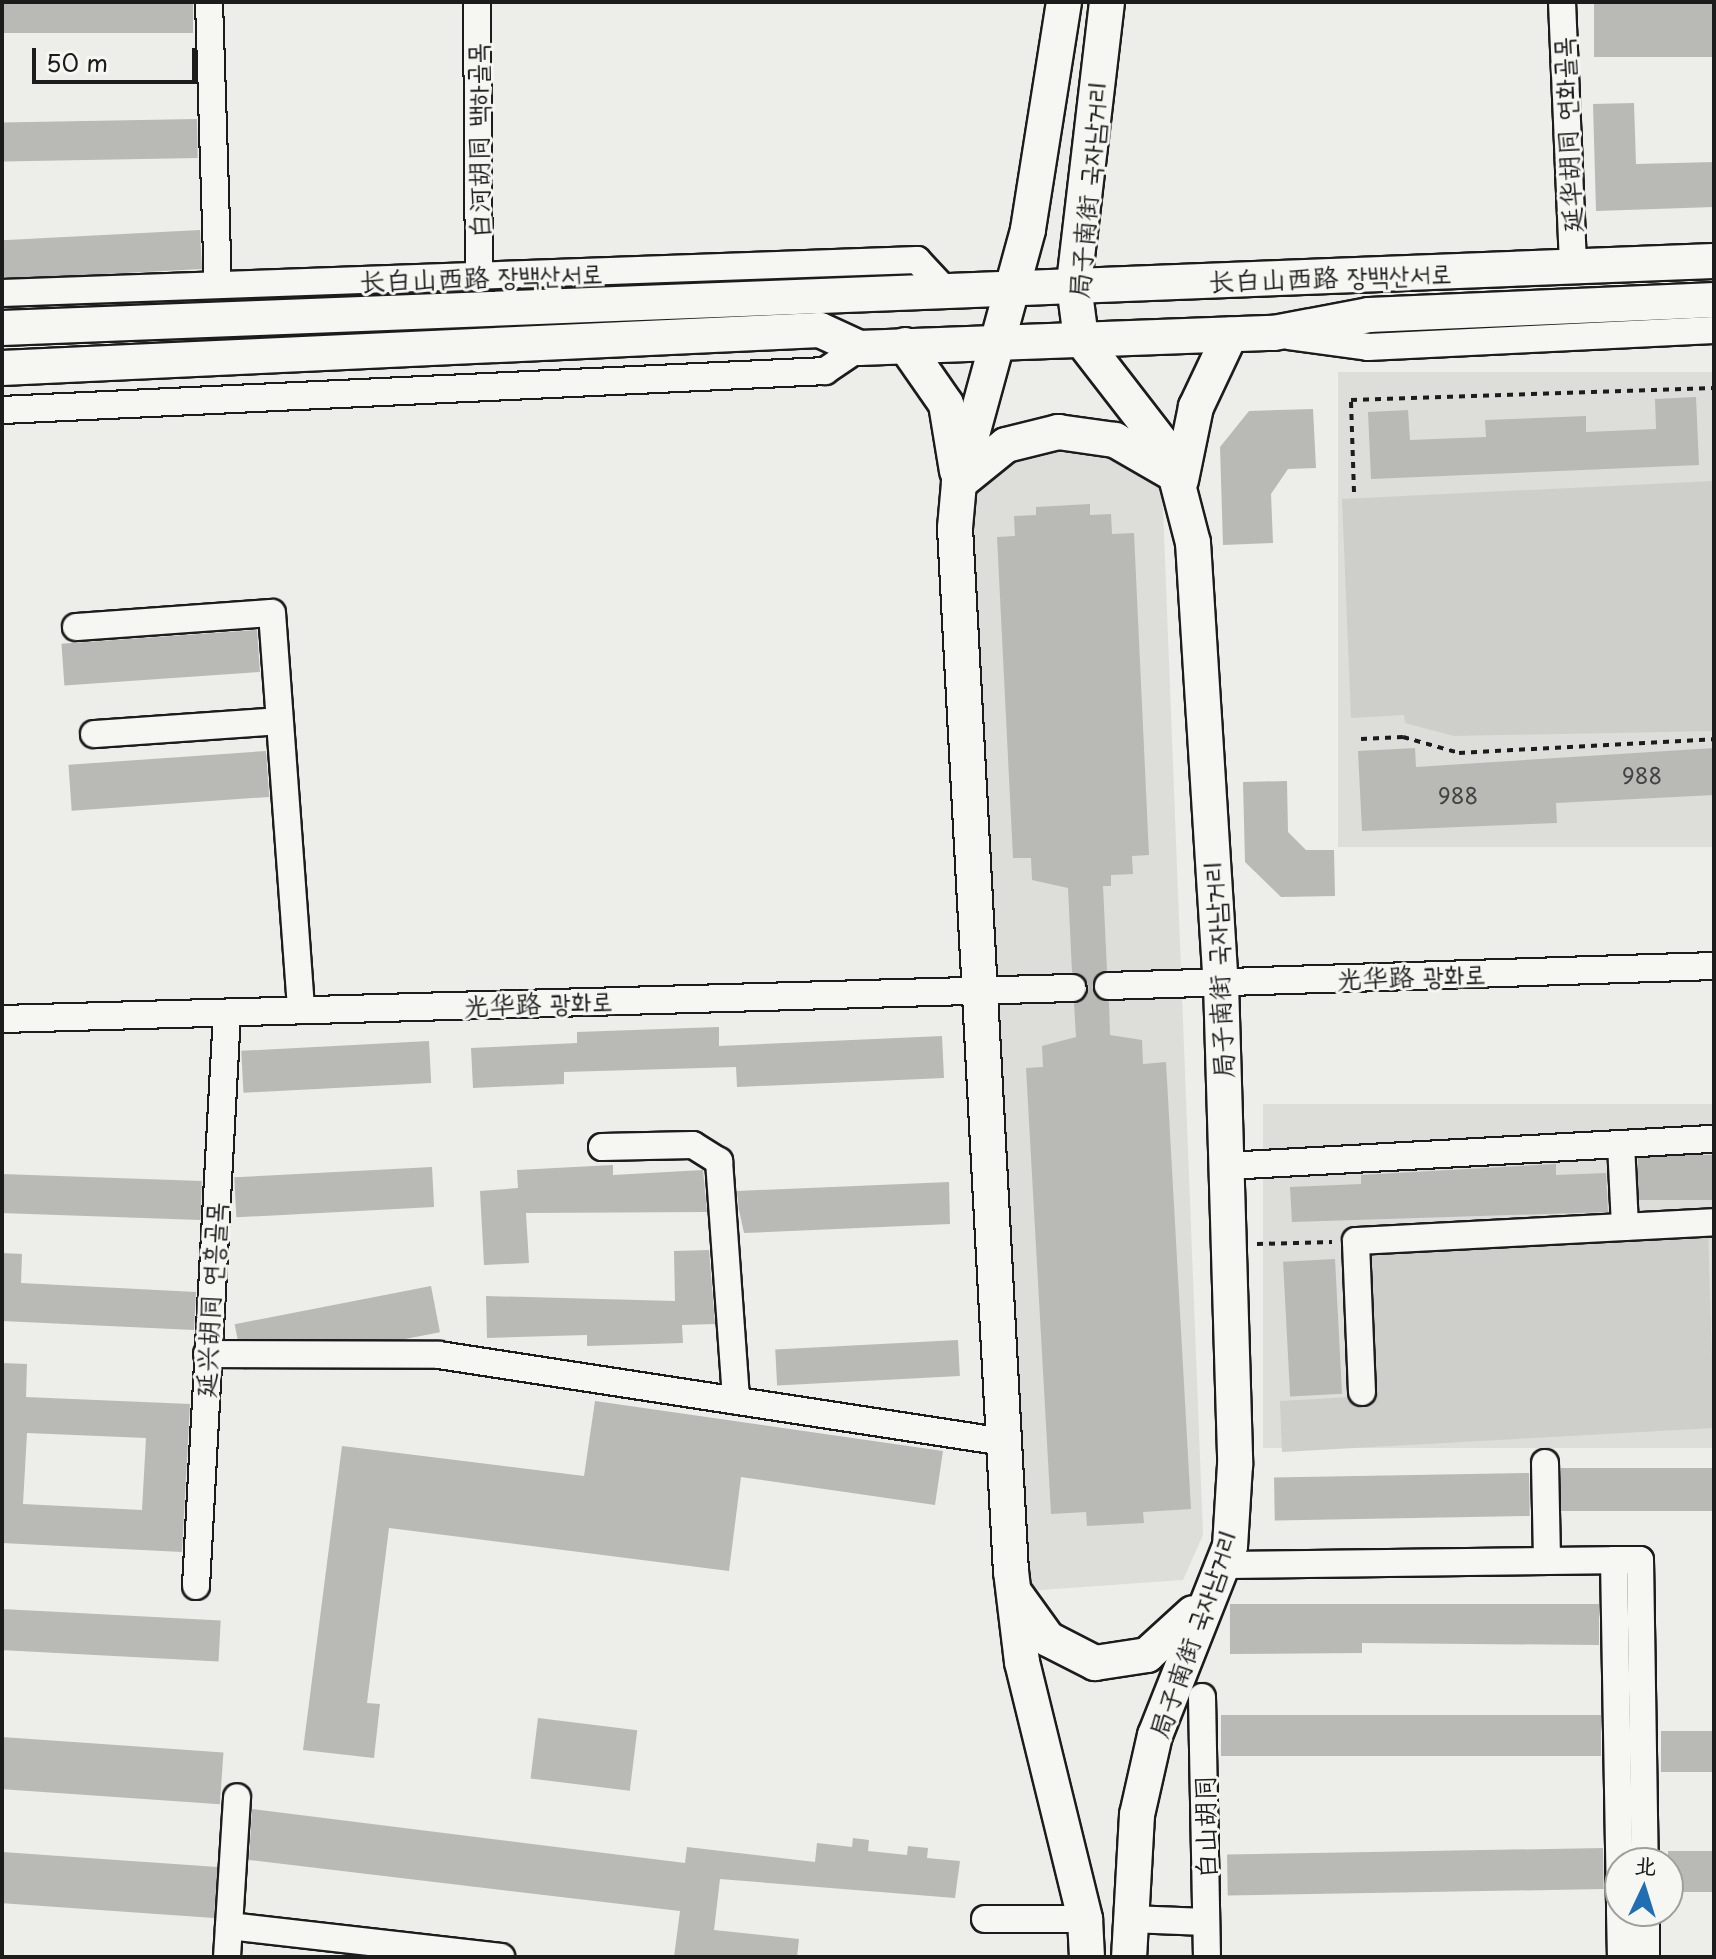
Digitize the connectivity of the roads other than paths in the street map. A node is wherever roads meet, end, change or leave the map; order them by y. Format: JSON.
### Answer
{"nodes":[{"id":1,"x":209,"y":2,"type":"edge"},
{"id":2,"x":477,"y":2,"type":"edge"},
{"id":3,"x":1064,"y":2,"type":"edge"},
{"id":4,"x":1107,"y":2,"type":"edge"},
{"id":5,"x":1562,"y":2,"type":"edge"},
{"id":6,"x":1714,"y":261,"type":"edge"},
{"id":7,"x":1573,"y":267,"type":"junction"},
{"id":8,"x":479,"y":279,"type":"junction"},
{"id":9,"x":218,"y":283,"type":"junction"},
{"id":10,"x":1074,"y":285,"type":"junction"},
{"id":11,"x":1015,"y":290,"type":"junction"},
{"id":12,"x":946,"y":291,"type":"junction"},
{"id":13,"x":2,"y":293,"type":"edge"},
{"id":14,"x":1714,"y":300,"type":"edge"},
{"id":15,"x":2,"y":328,"type":"edge"},
{"id":16,"x":1714,"y":330,"type":"edge"},
{"id":17,"x":1274,"y":333,"type":"junction"},
{"id":18,"x":1230,"y":335,"type":"junction"},
{"id":19,"x":1081,"y":339,"type":"junction"},
{"id":20,"x":1002,"y":341,"type":"junction"},
{"id":21,"x":905,"y":345,"type":"junction"},
{"id":22,"x":859,"y":348,"type":"junction"},
{"id":23,"x":2,"y":368,"type":"edge"},
{"id":24,"x":2,"y":410,"type":"edge"},
{"id":25,"x":1181,"y":480,"type":"junction"},
{"id":26,"x":959,"y":483,"type":"junction"},
{"id":27,"x":76,"y":627,"type":"dead end"},
{"id":28,"x":279,"y":721,"type":"junction"},
{"id":29,"x":94,"y":734,"type":"dead end"},
{"id":30,"x":1714,"y":966,"type":"edge"},
{"id":31,"x":1221,"y":983,"type":"junction"},
{"id":32,"x":1108,"y":986,"type":"dead end"},
{"id":33,"x":1073,"y":988,"type":"dead end"},
{"id":34,"x":985,"y":991,"type":"junction"},
{"id":35,"x":301,"y":1010,"type":"junction"},
{"id":36,"x":227,"y":1014,"type":"junction"},
{"id":37,"x":2,"y":1019,"type":"edge"},
{"id":38,"x":1714,"y":1139,"type":"edge"},
{"id":39,"x":1621,"y":1144,"type":"junction"},
{"id":40,"x":602,"y":1147,"type":"dead end"},
{"id":41,"x":1227,"y":1166,"type":"junction"},
{"id":42,"x":1714,"y":1222,"type":"edge"},
{"id":43,"x":1625,"y":1227,"type":"junction"},
{"id":44,"x":207,"y":1354,"type":"junction"},
{"id":45,"x":1362,"y":1392,"type":"dead end"},
{"id":46,"x":736,"y":1400,"type":"junction"},
{"id":47,"x":1004,"y":1442,"type":"junction"},
{"id":48,"x":1545,"y":1463,"type":"dead end"},
{"id":49,"x":1614,"y":1560,"type":"junction"},
{"id":50,"x":1547,"y":1561,"type":"junction"},
{"id":51,"x":1221,"y":1565,"type":"junction"},
{"id":52,"x":196,"y":1586,"type":"dead end"},
{"id":53,"x":1013,"y":1588,"type":"junction"},
{"id":54,"x":1206,"y":1600,"type":"junction"},
{"id":55,"x":1202,"y":1697,"type":"dead end"},
{"id":56,"x":237,"y":1797,"type":"dead end"},
{"id":57,"x":1619,"y":1847,"type":"edge"},
{"id":58,"x":1645,"y":1847,"type":"edge"},
{"id":59,"x":985,"y":1919,"type":"dead end"},
{"id":60,"x":1085,"y":1919,"type":"junction"},
{"id":61,"x":1130,"y":1919,"type":"junction"},
{"id":62,"x":1206,"y":1922,"type":"junction"},
{"id":63,"x":229,"y":1926,"type":"junction"},
{"id":64,"x":1620,"y":1927,"type":"edge"},
{"id":65,"x":1646,"y":1927,"type":"edge"},
{"id":66,"x":454,"y":1954,"type":"edge"},
{"id":67,"x":227,"y":1957,"type":"edge"},
{"id":68,"x":501,"y":1957,"type":"edge"},
{"id":69,"x":1087,"y":1957,"type":"edge"},
{"id":70,"x":1129,"y":1957,"type":"edge"},
{"id":71,"x":1207,"y":1957,"type":"edge"},
{"id":72,"x":1621,"y":1957,"type":"edge"},
{"id":73,"x":1646,"y":1957,"type":"edge"}],
"edges":[{"from":1,"to":9,"type":"street"},
{"from":2,"to":8,"type":"street","name":"白河胡同 백하골목"},
{"from":3,"to":11,"type":"main road","name":"局子南街 국자남거리"},
{"from":4,"to":10,"type":"main road","name":"局子南街 국자남거리"},
{"from":5,"to":7,"type":"street","name":"延华胡同 연화골목"},
{"from":6,"to":7,"type":"main road","name":"长白山西路 장백산서로"},
{"from":7,"to":10,"type":"main road","name":"长白山西路 장백산서로"},
{"from":8,"to":9,"type":"street","name":"长白山西路 장백산서로"},
{"from":8,"to":12,"type":"street","name":"长白山西路 장백산서로"},
{"from":9,"to":13,"type":"street","name":"长白山西路 장백산서로"},
{"from":10,"to":11,"type":"main road","name":"长白山西路 장백산서로"},
{"from":10,"to":19,"type":"main road","name":"局子南街 국자남거리"},
{"from":11,"to":12,"type":"main road","name":"长白山西路 장백산서로"},
{"from":11,"to":20,"type":"main road","name":"局子南街 국자남거리"},
{"from":12,"to":15,"type":"main road","name":"长白山西路 장백산서로"},
{"from":14,"to":17,"type":"main road","name":"长白山西路 장백산서로"},
{"from":16,"to":17,"type":"street","name":"长白山西路 장백산서로"},
{"from":17,"to":18,"type":"main road","name":"长白山西路 장백산서로"},
{"from":18,"to":19,"type":"main road","name":"长白山西路 장백산서로"},
{"from":18,"to":25,"type":"main road"},
{"from":19,"to":20,"type":"main road","name":"长白山西路 장백산서로"},
{"from":19,"to":25,"type":"main road","name":"局子南街 국자남거리"},
{"from":20,"to":21,"type":"main road","name":"长白山西路 장백산서로"},
{"from":20,"to":26,"type":"main road","name":"局子南街 국자남거리"},
{"from":21,"to":22,"type":"main road","name":"长白山西路 장백산서로"},
{"from":21,"to":26,"type":"main road"},
{"from":22,"to":23,"type":"main road","name":"长白山西路 장백산서로"},
{"from":22,"to":24,"type":"street"},
{"from":25,"to":26,"type":"main road"},
{"from":25,"to":31,"type":"main road","name":"局子南街 국자남거리"},
{"from":26,"to":34,"type":"main road","name":"局子南街 국자남거리"},
{"from":27,"to":28,"type":"street"},
{"from":28,"to":29,"type":"street"},
{"from":28,"to":35,"type":"street"},
{"from":30,"to":31,"type":"street","name":"光华路 광화로"},
{"from":31,"to":32,"type":"street","name":"光华路 광화로"},
{"from":31,"to":41,"type":"main road","name":"局子南街 국자남거리"},
{"from":33,"to":34,"type":"street","name":"光华路 광화로"},
{"from":34,"to":35,"type":"street","name":"光华路 광화로"},
{"from":34,"to":47,"type":"main road","name":"局子南街 국자남거리"},
{"from":35,"to":36,"type":"street","name":"光华路 광화로"},
{"from":36,"to":37,"type":"street","name":"光华路 광화로"},
{"from":36,"to":44,"type":"street","name":"延兴胡同 연흥골목"},
{"from":38,"to":39,"type":"street"},
{"from":39,"to":41,"type":"street"},
{"from":39,"to":43,"type":"street"},
{"from":40,"to":46,"type":"street"},
{"from":41,"to":51,"type":"main road","name":"局子南街 국자남거리"},
{"from":42,"to":43,"type":"street"},
{"from":43,"to":45,"type":"street"},
{"from":44,"to":46,"type":"street"},
{"from":44,"to":52,"type":"street","name":"延兴胡同 연흥골목"},
{"from":46,"to":47,"type":"street"},
{"from":47,"to":53,"type":"main road","name":"局子南街 국자남거리"},
{"from":48,"to":50,"type":"street"},
{"from":49,"to":50,"type":"street"},
{"from":49,"to":57,"type":"street"},
{"from":49,"to":58,"type":"street"},
{"from":50,"to":51,"type":"street"},
{"from":51,"to":54,"type":"main road","name":"局子南街 국자남거리"},
{"from":53,"to":54,"type":"main road"},
{"from":53,"to":60,"type":"main road","name":"局子南街 국자남거리"},
{"from":54,"to":61,"type":"main road","name":"局子南街 국자남거리"},
{"from":55,"to":62,"type":"street","name":"白山胡同"},
{"from":56,"to":63,"type":"street"},
{"from":59,"to":60,"type":"street"},
{"from":60,"to":69,"type":"main road","name":"局子南街 국자남거리"},
{"from":61,"to":62,"type":"street"},
{"from":61,"to":70,"type":"main road","name":"局子南街 국자남거리"},
{"from":62,"to":71,"type":"street","name":"白山胡同"},
{"from":63,"to":66,"type":"street"},
{"from":63,"to":67,"type":"street"},
{"from":64,"to":72,"type":"street"},
{"from":65,"to":73,"type":"street"},
{"from":66,"to":68,"type":"street"}]}
